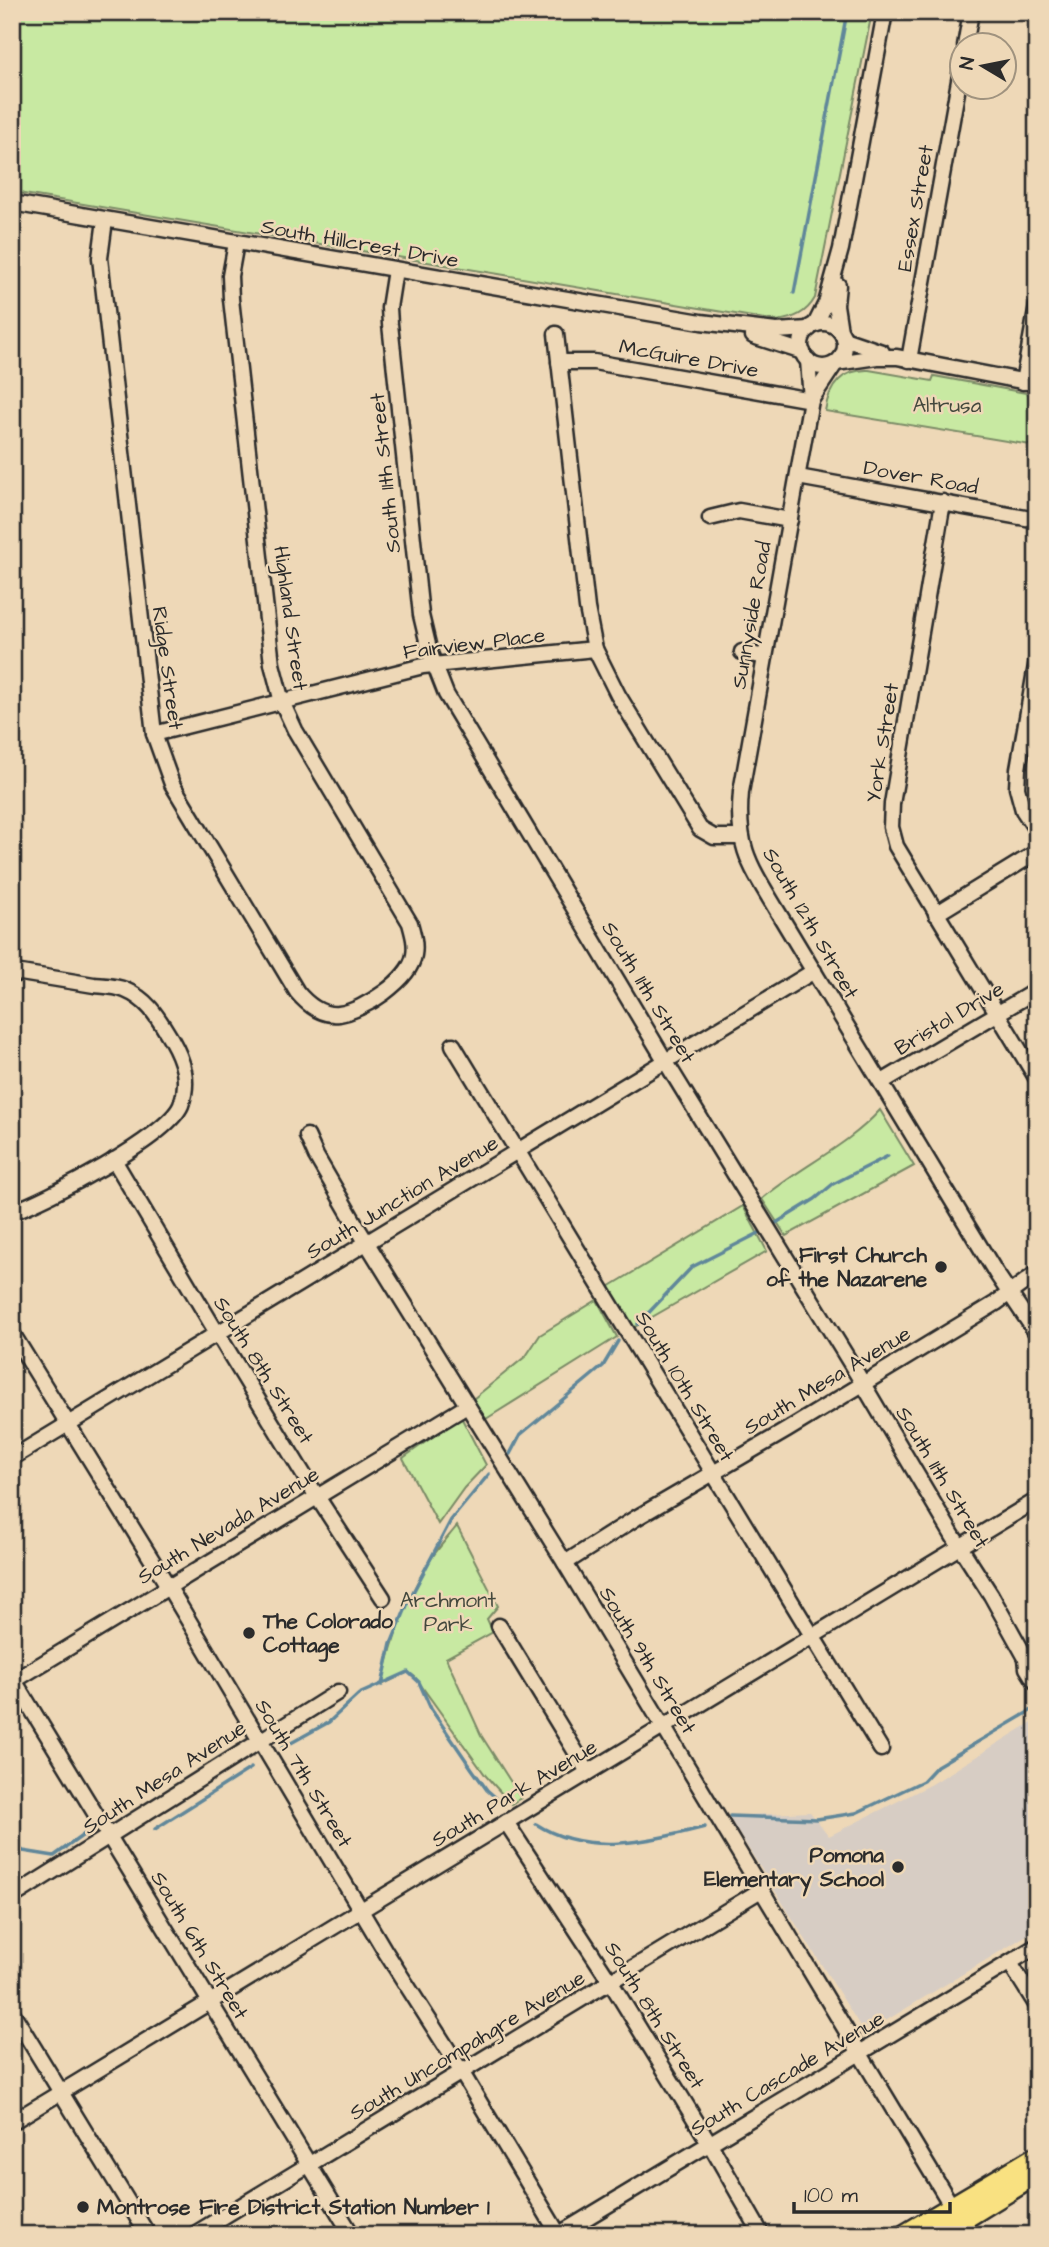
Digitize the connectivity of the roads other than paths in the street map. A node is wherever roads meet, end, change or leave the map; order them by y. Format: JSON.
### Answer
{"nodes":[{"id":1,"x":885,"y":12,"type":"edge"},
{"id":2,"x":971,"y":12,"type":"edge"},
{"id":3,"x":967,"y":32,"type":"edge"},
{"id":4,"x":954,"y":102,"type":"edge"},
{"id":5,"x":12,"y":203,"type":"edge"},
{"id":6,"x":105,"y":220,"type":"junction"},
{"id":7,"x":236,"y":243,"type":"junction"},
{"id":8,"x":841,"y":249,"type":"junction"},
{"id":9,"x":395,"y":270,"type":"junction"},
{"id":10,"x":1037,"y":306,"type":"edge"},
{"id":11,"x":701,"y":322,"type":"junction"},
{"id":12,"x":812,"y":327,"type":"junction"},
{"id":13,"x":556,"y":334,"type":"dead end"},
{"id":14,"x":842,"y":335,"type":"junction"},
{"id":15,"x":805,"y":356,"type":"junction"},
{"id":16,"x":903,"y":359,"type":"junction"},
{"id":17,"x":559,"y":362,"type":"junction"},
{"id":18,"x":836,"y":363,"type":"junction"},
{"id":19,"x":1030,"y":383,"type":"edge"},
{"id":20,"x":811,"y":400,"type":"junction"},
{"id":21,"x":798,"y":477,"type":"junction"},
{"id":22,"x":943,"y":502,"type":"junction"},
{"id":23,"x":710,"y":517,"type":"dead end"},
{"id":24,"x":790,"y":520,"type":"junction"},
{"id":25,"x":1037,"y":520,"type":"edge"},
{"id":26,"x":596,"y":649,"type":"junction"},
{"id":27,"x":742,"y":652,"type":"dead end"},
{"id":28,"x":765,"y":657,"type":"junction"},
{"id":29,"x":1037,"y":660,"type":"edge"},
{"id":30,"x":434,"y":665,"type":"junction"},
{"id":31,"x":282,"y":702,"type":"junction"},
{"id":32,"x":154,"y":733,"type":"junction"},
{"id":33,"x":1037,"y":831,"type":"edge"},
{"id":34,"x":740,"y":837,"type":"junction"},
{"id":35,"x":1037,"y":852,"type":"edge"},
{"id":36,"x":936,"y":914,"type":"junction"},
{"id":37,"x":814,"y":971,"type":"junction"},
{"id":38,"x":12,"y":975,"type":"edge"},
{"id":39,"x":1037,"y":990,"type":"edge"},
{"id":40,"x":380,"y":995,"type":"joint"},
{"id":41,"x":997,"y":1014,"type":"junction"},
{"id":42,"x":453,"y":1045,"type":"dead end"},
{"id":43,"x":666,"y":1060,"type":"junction"},
{"id":44,"x":1037,"y":1079,"type":"edge"},
{"id":45,"x":882,"y":1082,"type":"junction"},
{"id":46,"x":307,"y":1136,"type":"dead end"},
{"id":47,"x":517,"y":1152,"type":"junction"},
{"id":48,"x":114,"y":1160,"type":"junction"},
{"id":49,"x":12,"y":1212,"type":"edge"},
{"id":50,"x":366,"y":1243,"type":"junction"},
{"id":51,"x":1037,"y":1273,"type":"edge"},
{"id":52,"x":1010,"y":1292,"type":"junction"},
{"id":53,"x":12,"y":1333,"type":"edge"},
{"id":54,"x":217,"y":1333,"type":"junction"},
{"id":55,"x":1037,"y":1334,"type":"edge"},
{"id":56,"x":863,"y":1384,"type":"junction"},
{"id":57,"x":467,"y":1406,"type":"junction"},
{"id":58,"x":68,"y":1423,"type":"junction"},
{"id":59,"x":12,"y":1458,"type":"edge"},
{"id":60,"x":712,"y":1472,"type":"junction"},
{"id":61,"x":316,"y":1495,"type":"junction"},
{"id":62,"x":1037,"y":1500,"type":"edge"},
{"id":63,"x":960,"y":1546,"type":"junction"},
{"id":64,"x":565,"y":1563,"type":"junction"},
{"id":65,"x":168,"y":1586,"type":"junction"},
{"id":66,"x":383,"y":1598,"type":"dead end"},
{"id":67,"x":499,"y":1626,"type":"dead end"},
{"id":68,"x":812,"y":1636,"type":"junction"},
{"id":69,"x":13,"y":1680,"type":"edge"},
{"id":70,"x":1035,"y":1681,"type":"dead end"},
{"id":71,"x":338,"y":1692,"type":"dead end"},
{"id":72,"x":662,"y":1727,"type":"junction"},
{"id":73,"x":259,"y":1740,"type":"junction"},
{"id":74,"x":881,"y":1749,"type":"dead end"},
{"id":75,"x":589,"y":1772,"type":"junction"},
{"id":76,"x":506,"y":1822,"type":"junction"},
{"id":77,"x":110,"y":1836,"type":"junction"},
{"id":78,"x":761,"y":1890,"type":"junction"},
{"id":79,"x":12,"y":1897,"type":"edge"},
{"id":80,"x":361,"y":1910,"type":"junction"},
{"id":81,"x":1037,"y":1946,"type":"edge"},
{"id":82,"x":1010,"y":1963,"type":"junction"},
{"id":83,"x":610,"y":1981,"type":"junction"},
{"id":84,"x":210,"y":2002,"type":"junction"},
{"id":85,"x":1037,"y":2006,"type":"edge"},
{"id":86,"x":12,"y":2012,"type":"edge"},
{"id":87,"x":860,"y":2053,"type":"junction"},
{"id":88,"x":461,"y":2072,"type":"junction"},
{"id":89,"x":60,"y":2092,"type":"junction"},
{"id":90,"x":12,"y":2122,"type":"edge"},
{"id":91,"x":710,"y":2144,"type":"junction"},
{"id":92,"x":1037,"y":2156,"type":"edge"},
{"id":93,"x":309,"y":2165,"type":"junction"},
{"id":94,"x":1037,"y":2174,"type":"edge"},
{"id":95,"x":960,"y":2221,"type":"edge"},
{"id":96,"x":148,"y":2235,"type":"edge"},
{"id":97,"x":193,"y":2235,"type":"edge"},
{"id":98,"x":352,"y":2235,"type":"edge"},
{"id":99,"x":558,"y":2235,"type":"edge"},
{"id":100,"x":762,"y":2235,"type":"edge"},
{"id":101,"x":904,"y":2235,"type":"edge"},
{"id":102,"x":938,"y":2235,"type":"edge"}],
"edges":[{"from":1,"to":8,"type":"street"},
{"from":2,"to":3,"type":"street"},
{"from":4,"to":16,"type":"street","name":"Essex Street"},
{"from":5,"to":6,"type":"street","name":"South Hillcrest Drive"},
{"from":6,"to":7,"type":"street","name":"South Hillcrest Drive"},
{"from":6,"to":32,"type":"street","name":"Ridge Street"},
{"from":7,"to":9,"type":"street","name":"South Hillcrest Drive"},
{"from":7,"to":31,"type":"street","name":"Highland Street"},
{"from":8,"to":12,"type":"street"},
{"from":8,"to":14,"type":"street"},
{"from":9,"to":11,"type":"street","name":"South Hillcrest Drive"},
{"from":9,"to":30,"type":"street","name":"South 11th Street"},
{"from":10,"to":19,"type":"street"},
{"from":11,"to":12,"type":"street"},
{"from":11,"to":15,"type":"street"},
{"from":12,"to":14,"type":"street"},
{"from":12,"to":15,"type":"street"},
{"from":13,"to":17,"type":"street","name":"South 12th Street"},
{"from":14,"to":16,"type":"street"},
{"from":14,"to":18,"type":"street"},
{"from":15,"to":18,"type":"street"},
{"from":15,"to":20,"type":"street","name":"Sunnyside Road"},
{"from":16,"to":18,"type":"street"},
{"from":16,"to":19,"type":"street"},
{"from":17,"to":20,"type":"street","name":"McGuire Drive"},
{"from":17,"to":26,"type":"street","name":"South 12th Street"},
{"from":18,"to":20,"type":"street","name":"Sunnyside Road"},
{"from":20,"to":21,"type":"street","name":"Sunnyside Road"},
{"from":21,"to":22,"type":"street","name":"Dover Road"},
{"from":21,"to":24,"type":"street","name":"Sunnyside Road"},
{"from":22,"to":25,"type":"street","name":"Dover Road"},
{"from":22,"to":36,"type":"street","name":"York Street"},
{"from":23,"to":24,"type":"street"},
{"from":24,"to":28,"type":"street","name":"Sunnyside Road"},
{"from":26,"to":30,"type":"street","name":"Fairview Place"},
{"from":26,"to":34,"type":"street","name":"South 12th Street"},
{"from":27,"to":28,"type":"street"},
{"from":28,"to":34,"type":"street","name":"Sunnyside Road"},
{"from":29,"to":33,"type":"street"},
{"from":30,"to":31,"type":"street","name":"Fairview Place"},
{"from":30,"to":43,"type":"street","name":"South 11th Street"},
{"from":31,"to":32,"type":"street","name":"Fairview Place"},
{"from":31,"to":40,"type":"street","name":"Highland Street"},
{"from":32,"to":40,"type":"street","name":"Ridge Street"},
{"from":34,"to":37,"type":"street","name":"South 12th Street"},
{"from":35,"to":36,"type":"street"},
{"from":36,"to":41,"type":"street","name":"York Street"},
{"from":37,"to":43,"type":"street","name":"South Junction Avenue"},
{"from":37,"to":45,"type":"street","name":"South 12th Street"},
{"from":38,"to":48,"type":"street"},
{"from":39,"to":41,"type":"street","name":"Bristol Drive"},
{"from":41,"to":44,"type":"street","name":"York Street"},
{"from":41,"to":45,"type":"street","name":"Bristol Drive"},
{"from":42,"to":47,"type":"street","name":"South 10th Street"},
{"from":43,"to":47,"type":"street","name":"South Junction Avenue"},
{"from":43,"to":56,"type":"street","name":"South 11th Street"},
{"from":45,"to":52,"type":"street","name":"South 12th Street"},
{"from":46,"to":50,"type":"street","name":"South 9th Street"},
{"from":47,"to":50,"type":"street","name":"South Junction Avenue"},
{"from":47,"to":60,"type":"street","name":"South 10th Street"},
{"from":48,"to":49,"type":"street"},
{"from":48,"to":54,"type":"street","name":"South 8th Street"},
{"from":50,"to":54,"type":"street","name":"South Junction Avenue"},
{"from":50,"to":57,"type":"street","name":"South 9th Street"},
{"from":51,"to":52,"type":"street","name":"South Mesa Avenue"},
{"from":52,"to":55,"type":"street","name":"South 12th Street"},
{"from":52,"to":56,"type":"street","name":"South Mesa Avenue"},
{"from":53,"to":58,"type":"street","name":"South 7th Street"},
{"from":54,"to":58,"type":"street","name":"South Junction Avenue"},
{"from":54,"to":61,"type":"street","name":"South 8th Street"},
{"from":56,"to":60,"type":"street","name":"South Mesa Avenue"},
{"from":56,"to":63,"type":"street","name":"South 11th Street"},
{"from":57,"to":61,"type":"street","name":"South Nevada Avenue"},
{"from":57,"to":64,"type":"street","name":"South 9th Street"},
{"from":58,"to":59,"type":"street","name":"South Junction Avenue"},
{"from":58,"to":65,"type":"street","name":"South 7th Street"},
{"from":60,"to":64,"type":"street","name":"South Mesa Avenue"},
{"from":60,"to":68,"type":"street","name":"South 10th Street"},
{"from":61,"to":65,"type":"street","name":"South Nevada Avenue"},
{"from":61,"to":66,"type":"street","name":"South 8th Street"},
{"from":62,"to":63,"type":"street","name":"South Park Avenue"},
{"from":63,"to":68,"type":"street","name":"South Park Avenue"},
{"from":63,"to":70,"type":"street","name":"South 11th Street"},
{"from":64,"to":72,"type":"street","name":"South 9th Street"},
{"from":65,"to":69,"type":"street","name":"South Nevada Avenue"},
{"from":65,"to":73,"type":"street","name":"South 7th Street"},
{"from":67,"to":75,"type":"street"},
{"from":68,"to":72,"type":"street","name":"South Park Avenue"},
{"from":68,"to":74,"type":"street","name":"South 10th Street"},
{"from":69,"to":77,"type":"street","name":"South 6th Street"},
{"from":71,"to":73,"type":"street","name":"South Mesa Avenue"},
{"from":72,"to":75,"type":"street","name":"South Park Avenue"},
{"from":72,"to":78,"type":"street","name":"South 9th Street"},
{"from":73,"to":77,"type":"street","name":"South Mesa Avenue"},
{"from":73,"to":80,"type":"street","name":"South 7th Street"},
{"from":75,"to":76,"type":"street","name":"South Park Avenue"},
{"from":76,"to":80,"type":"street","name":"South Park Avenue"},
{"from":76,"to":83,"type":"street","name":"South 8th Street"},
{"from":77,"to":79,"type":"street","name":"South Mesa Avenue"},
{"from":77,"to":84,"type":"street","name":"South 6th Street"},
{"from":78,"to":83,"type":"street","name":"South Uncompahgre Avenue"},
{"from":78,"to":87,"type":"street","name":"South 9th Street"},
{"from":80,"to":84,"type":"street","name":"South Park Avenue"},
{"from":80,"to":88,"type":"street","name":"South 7th Street"},
{"from":81,"to":82,"type":"street","name":"South Cascade Avenue"},
{"from":82,"to":85,"type":"street"},
{"from":82,"to":87,"type":"street","name":"South Cascade Avenue"},
{"from":83,"to":88,"type":"street","name":"South Uncompahgre Avenue"},
{"from":83,"to":91,"type":"street","name":"South 8th Street"},
{"from":84,"to":89,"type":"street","name":"South Park Avenue"},
{"from":84,"to":93,"type":"street","name":"South 6th Street"},
{"from":86,"to":89,"type":"street"},
{"from":87,"to":91,"type":"street","name":"South Cascade Avenue"},
{"from":87,"to":95,"type":"street","name":"South 9th Street"},
{"from":88,"to":93,"type":"street","name":"South Uncompahgre Avenue"},
{"from":88,"to":99,"type":"street","name":"South 7th Street"},
{"from":89,"to":90,"type":"street","name":"South Park Avenue"},
{"from":89,"to":96,"type":"street"},
{"from":91,"to":99,"type":"street","name":"South Cascade Avenue"},
{"from":91,"to":100,"type":"street","name":"South 8th Street"},
{"from":92,"to":95,"type":"highway"},
{"from":93,"to":97,"type":"street","name":"South Uncompahgre Avenue"},
{"from":93,"to":98,"type":"street","name":"South 6th Street"},
{"from":94,"to":95,"type":"highway"},
{"from":95,"to":101,"type":"highway"},
{"from":95,"to":102,"type":"highway"}]}
